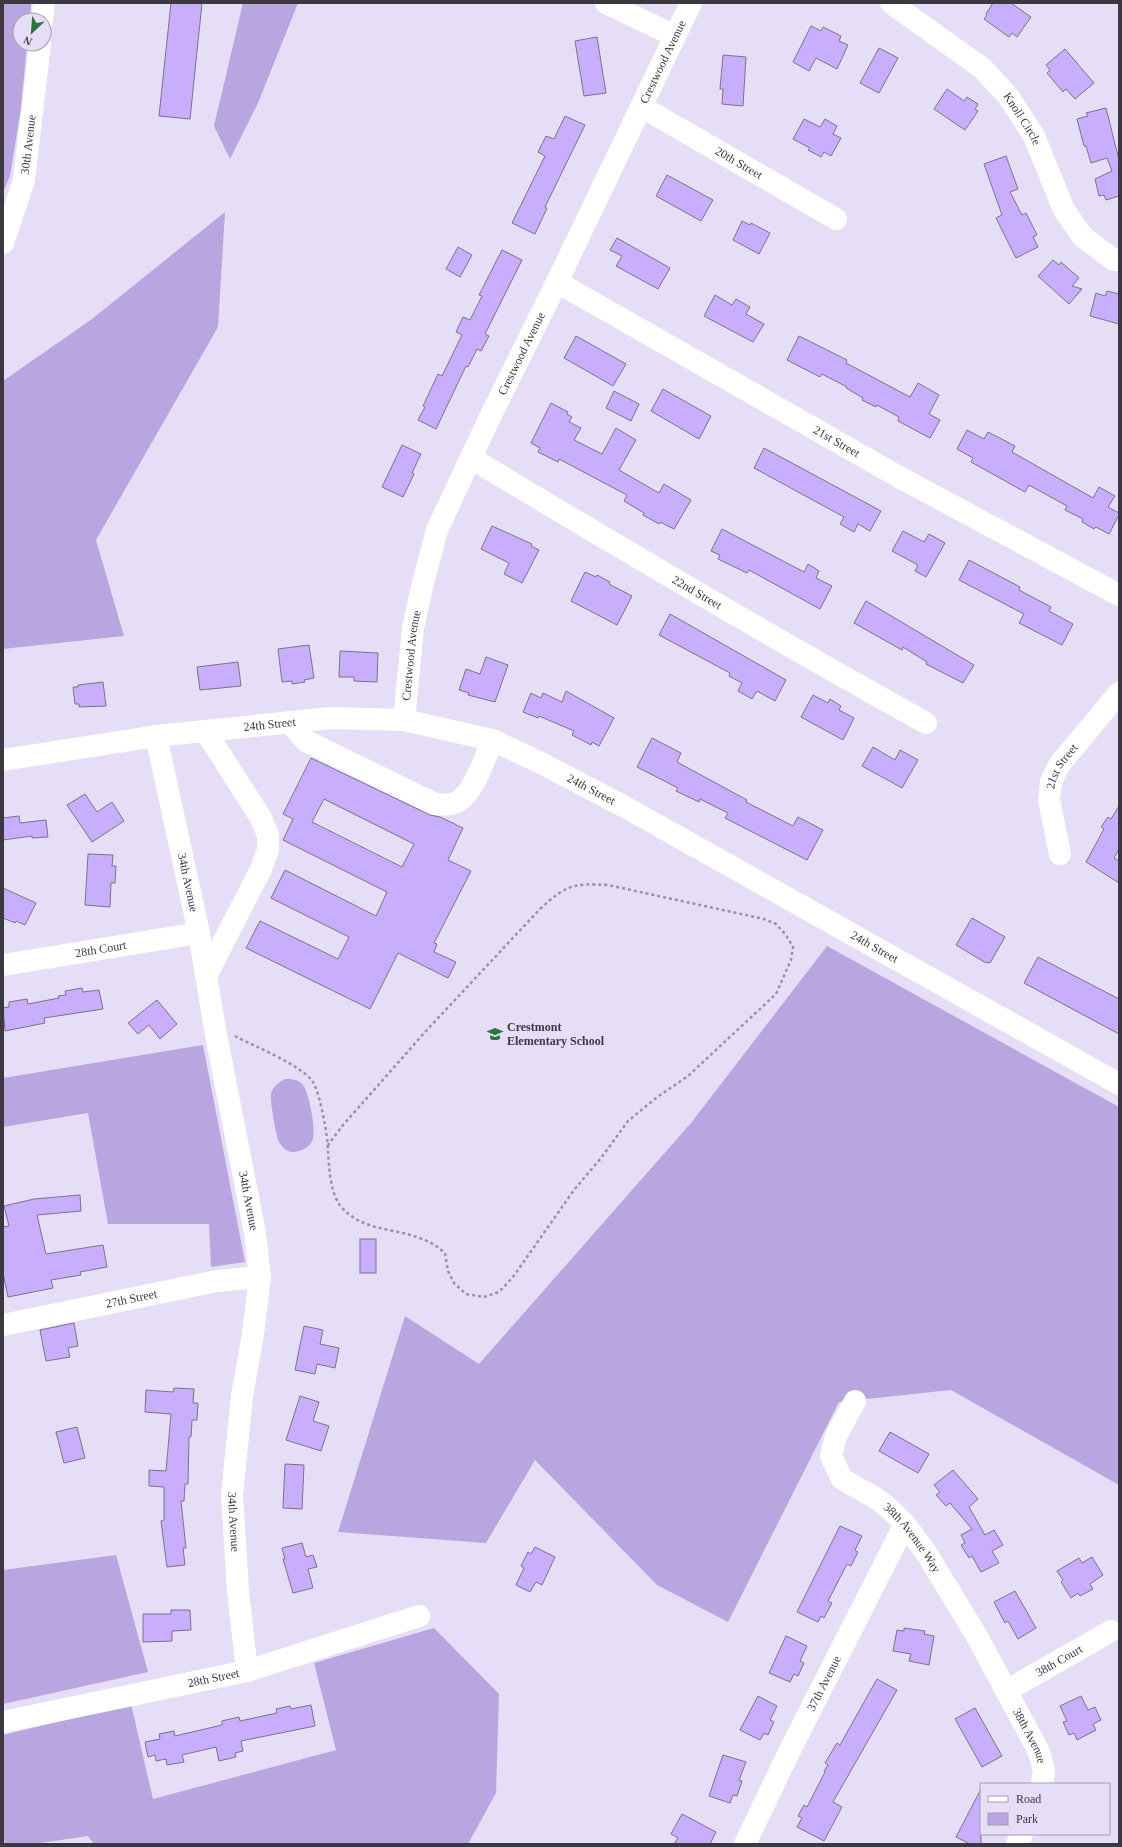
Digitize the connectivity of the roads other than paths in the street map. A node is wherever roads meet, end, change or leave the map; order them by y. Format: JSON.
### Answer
{"nodes":[{"id":1,"x":606,"y":3,"type":"edge"},
{"id":2,"x":691,"y":3,"type":"edge"},
{"id":3,"x":890,"y":3,"type":"edge"},
{"id":4,"x":675,"y":36,"type":"junction"},
{"id":5,"x":39,"y":52,"type":"edge"},
{"id":6,"x":642,"y":107,"type":"junction"},
{"id":7,"x":836,"y":219,"type":"dead end"},
{"id":8,"x":3,"y":243,"type":"edge"},
{"id":9,"x":1119,"y":260,"type":"edge"},
{"id":10,"x":557,"y":282,"type":"junction"},
{"id":11,"x":472,"y":458,"type":"junction"},
{"id":12,"x":1119,"y":595,"type":"edge"},
{"id":13,"x":1119,"y":694,"type":"edge"},
{"id":14,"x":404,"y":720,"type":"junction"},
{"id":15,"x":290,"y":723,"type":"junction"},
{"id":16,"x":926,"y":723,"type":"dead end"},
{"id":17,"x":206,"y":732,"type":"junction"},
{"id":18,"x":156,"y":736,"type":"junction"},
{"id":19,"x":492,"y":740,"type":"junction"},
{"id":20,"x":3,"y":760,"type":"edge"},
{"id":21,"x":1060,"y":854,"type":"dead end"},
{"id":22,"x":199,"y":933,"type":"junction"},
{"id":23,"x":3,"y":966,"type":"edge"},
{"id":24,"x":206,"y":976,"type":"junction"},
{"id":25,"x":1119,"y":1084,"type":"edge"},
{"id":26,"x":260,"y":1277,"type":"junction"},
{"id":27,"x":3,"y":1325,"type":"edge"},
{"id":28,"x":855,"y":1402,"type":"dead end"},
{"id":29,"x":905,"y":1524,"type":"junction"},
{"id":30,"x":419,"y":1616,"type":"dead end"},
{"id":31,"x":1111,"y":1631,"type":"dead end"},
{"id":32,"x":247,"y":1671,"type":"junction"},
{"id":33,"x":1006,"y":1691,"type":"junction"},
{"id":34,"x":3,"y":1722,"type":"edge"},
{"id":35,"x":1042,"y":1783,"type":"edge"},
{"id":36,"x":1022,"y":1835,"type":"edge"},
{"id":37,"x":745,"y":1844,"type":"edge"},
{"id":38,"x":1017,"y":1844,"type":"edge"}],
"edges":[{"from":1,"to":4,"type":"street"},
{"from":2,"to":4,"type":"street","name":"Crestwood Avenue"},
{"from":3,"to":9,"type":"street","name":"Knoll Circle"},
{"from":4,"to":6,"type":"street","name":"Crestwood Avenue"},
{"from":5,"to":8,"type":"street","name":"30th Avenue"},
{"from":6,"to":7,"type":"street","name":"20th Street"},
{"from":6,"to":10,"type":"street","name":"Crestwood Avenue"},
{"from":10,"to":11,"type":"street","name":"Crestwood Avenue"},
{"from":10,"to":12,"type":"street","name":"21st Street"},
{"from":11,"to":14,"type":"street","name":"Crestwood Avenue"},
{"from":11,"to":16,"type":"street","name":"22nd Street"},
{"from":13,"to":21,"type":"street","name":"21st Street"},
{"from":14,"to":15,"type":"street","name":"24th Street"},
{"from":14,"to":19,"type":"street","name":"24th Street"},
{"from":15,"to":17,"type":"street","name":"24th Street"},
{"from":15,"to":19,"type":"street"},
{"from":17,"to":18,"type":"street","name":"24th Street"},
{"from":17,"to":24,"type":"street"},
{"from":18,"to":20,"type":"street","name":"24th Street"},
{"from":18,"to":22,"type":"street","name":"34th Avenue"},
{"from":19,"to":25,"type":"street","name":"24th Street"},
{"from":22,"to":23,"type":"street","name":"28th Court"},
{"from":22,"to":24,"type":"street","name":"34th Avenue"},
{"from":24,"to":26,"type":"street","name":"34th Avenue"},
{"from":26,"to":27,"type":"street","name":"27th Street"},
{"from":26,"to":32,"type":"street","name":"34th Avenue"},
{"from":28,"to":29,"type":"street","name":"38th Avenue Way"},
{"from":29,"to":33,"type":"street","name":"38th Avenue Way"},
{"from":29,"to":37,"type":"street","name":"37th Avenue"},
{"from":30,"to":32,"type":"street","name":"28th Street"},
{"from":31,"to":33,"type":"street","name":"38th Court"},
{"from":32,"to":34,"type":"street","name":"28th Street"},
{"from":33,"to":35,"type":"street","name":"38th Avenue"},
{"from":36,"to":38,"type":"street"}]}
